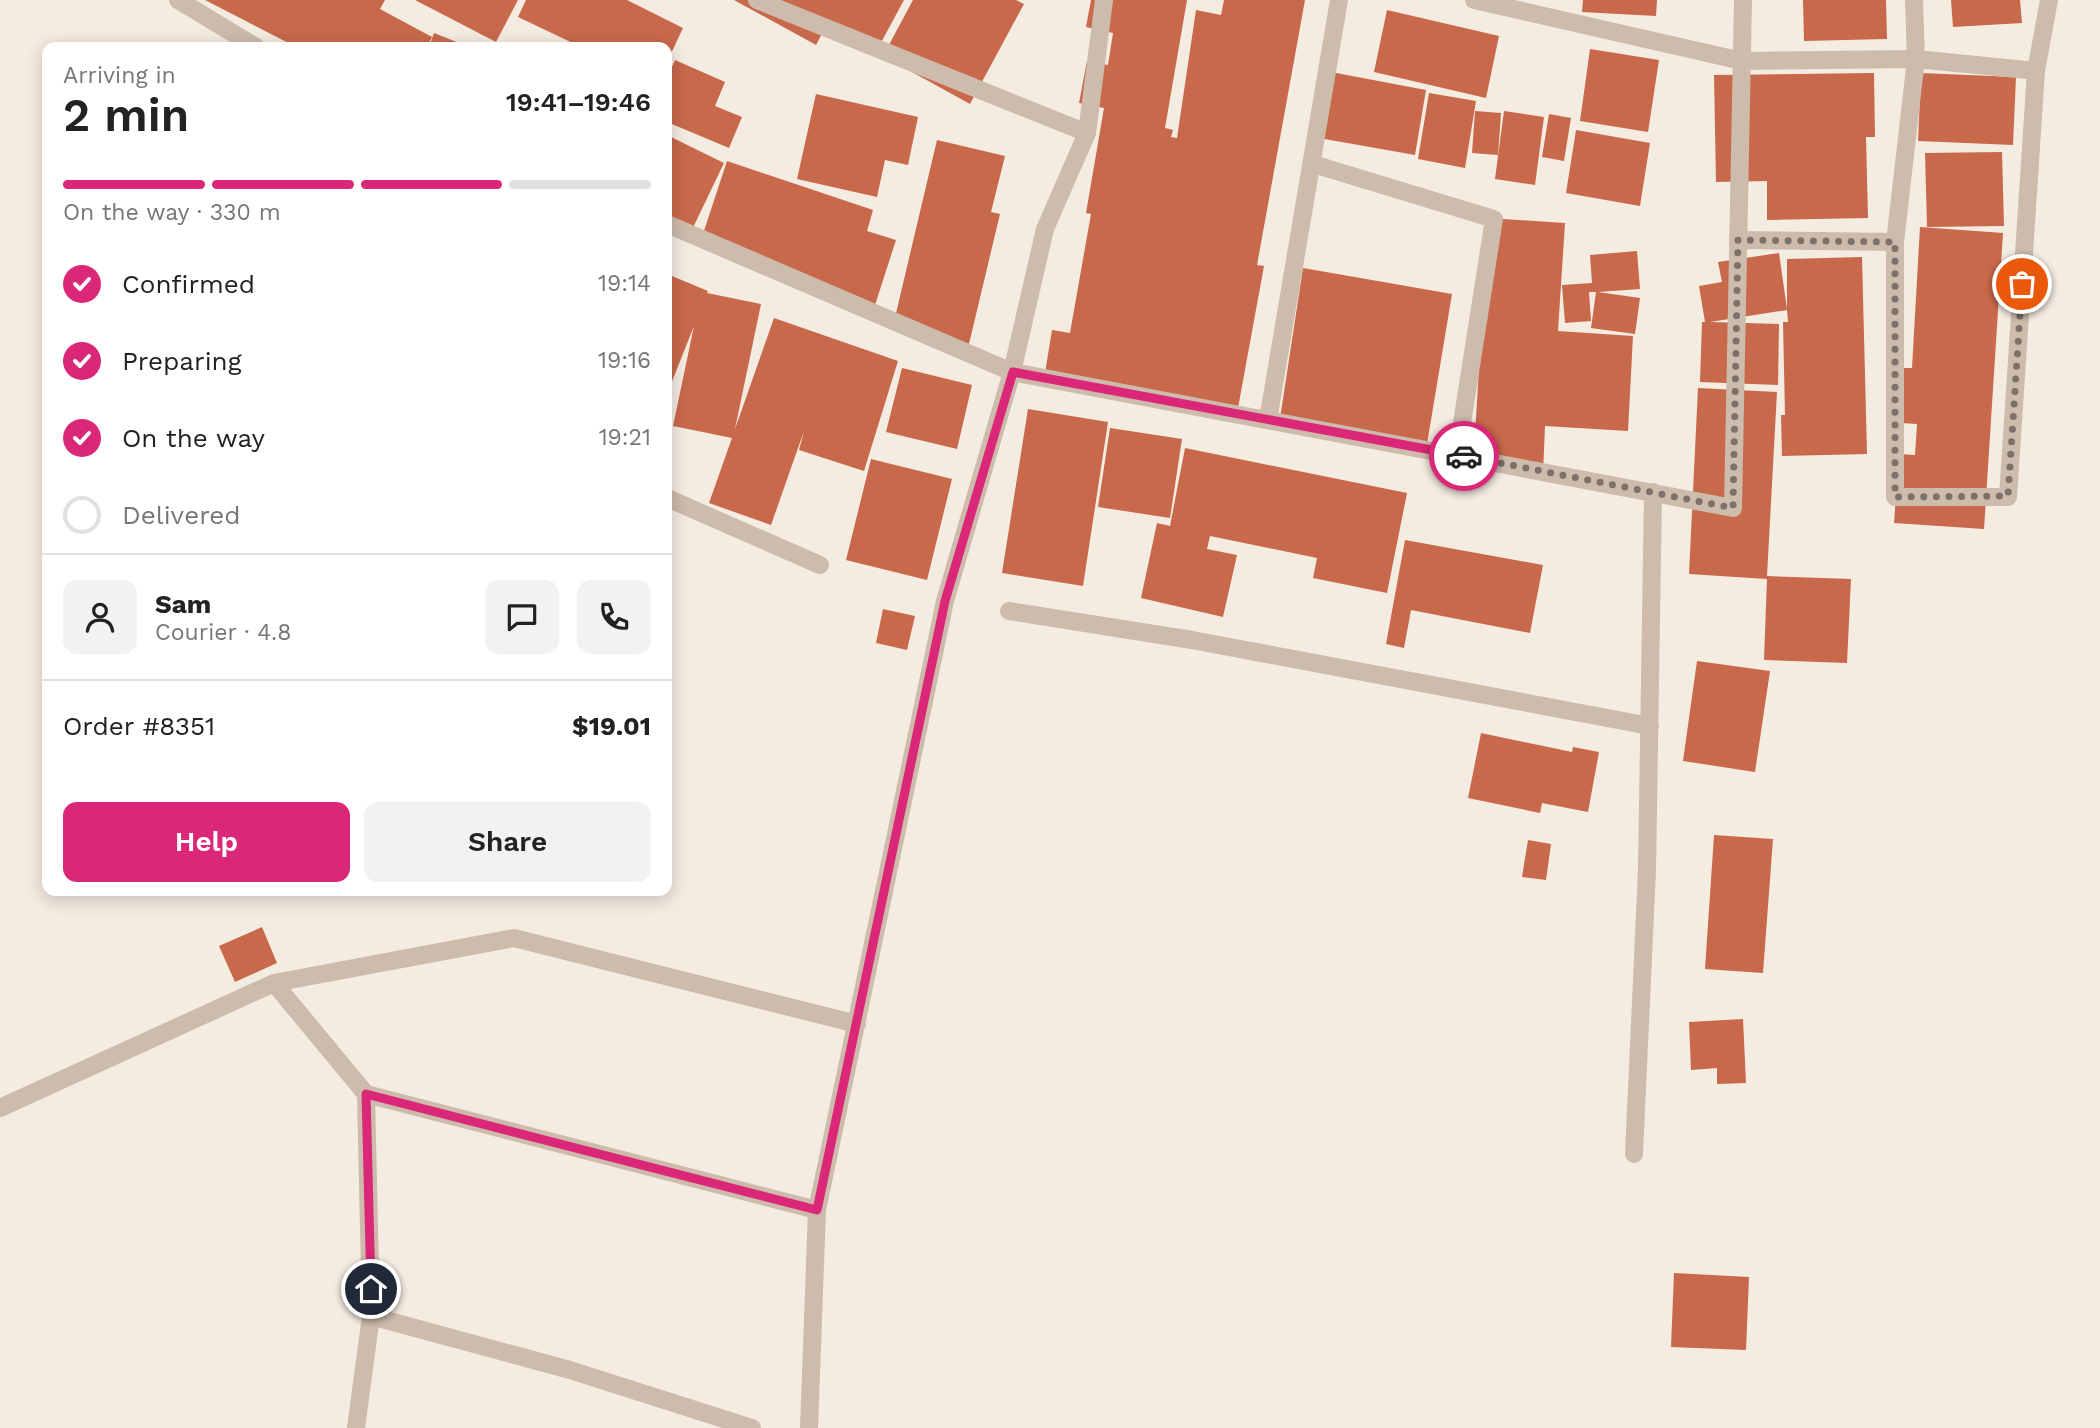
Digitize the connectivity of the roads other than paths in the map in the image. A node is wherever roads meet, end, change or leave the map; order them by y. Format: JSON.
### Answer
{"nodes":[{"id":1,"x":177,"y":0,"type":"edge"},
{"id":2,"x":757,"y":0,"type":"edge"},
{"id":3,"x":1104,"y":0,"type":"edge"},
{"id":4,"x":1339,"y":0,"type":"edge"},
{"id":5,"x":1474,"y":0,"type":"edge"},
{"id":6,"x":1743,"y":0,"type":"edge"},
{"id":7,"x":1914,"y":0,"type":"edge"},
{"id":8,"x":2049,"y":0,"type":"edge"},
{"id":9,"x":241,"y":42,"type":"edge"},
{"id":10,"x":1916,"y":59,"type":"junction"},
{"id":11,"x":1742,"y":61,"type":"junction"},
{"id":12,"x":2036,"y":71,"type":"junction"},
{"id":13,"x":1087,"y":133,"type":"junction"},
{"id":14,"x":1313,"y":164,"type":"junction"},
{"id":15,"x":672,"y":225,"type":"edge"},
{"id":16,"x":1738,"y":240,"type":"junction"},
{"id":17,"x":1895,"y":242,"type":"junction"},
{"id":18,"x":1013,"y":372,"type":"junction"},
{"id":19,"x":1268,"y":420,"type":"junction"},
{"id":20,"x":1457,"y":455,"type":"junction"},
{"id":21,"x":1653,"y":492,"type":"junction"},
{"id":22,"x":672,"y":500,"type":"edge"},
{"id":23,"x":820,"y":565,"type":"dead end"},
{"id":24,"x":1009,"y":611,"type":"dead end"},
{"id":25,"x":1650,"y":726,"type":"junction"},
{"id":26,"x":274,"y":983,"type":"junction"},
{"id":27,"x":857,"y":1024,"type":"junction"},
{"id":28,"x":366,"y":1094,"type":"junction"},
{"id":29,"x":0,"y":1108,"type":"edge"},
{"id":30,"x":1634,"y":1154,"type":"dead end"},
{"id":31,"x":817,"y":1210,"type":"junction"},
{"id":32,"x":371,"y":1316,"type":"junction"},
{"id":33,"x":356,"y":1428,"type":"edge"},
{"id":34,"x":752,"y":1428,"type":"edge"},
{"id":35,"x":809,"y":1428,"type":"edge"}],
"edges":[{"from":1,"to":9,"type":"street"},
{"from":2,"to":13,"type":"street"},
{"from":3,"to":13,"type":"street"},
{"from":4,"to":14,"type":"street"},
{"from":5,"to":11,"type":"street"},
{"from":6,"to":11,"type":"street"},
{"from":7,"to":10,"type":"street"},
{"from":8,"to":12,"type":"street"},
{"from":10,"to":11,"type":"street"},
{"from":10,"to":12,"type":"street"},
{"from":10,"to":17,"type":"street"},
{"from":11,"to":16,"type":"street"},
{"from":12,"to":17,"type":"street"},
{"from":13,"to":18,"type":"street"},
{"from":14,"to":19,"type":"street"},
{"from":14,"to":20,"type":"street"},
{"from":15,"to":18,"type":"street"},
{"from":16,"to":17,"type":"street"},
{"from":16,"to":21,"type":"street"},
{"from":18,"to":19,"type":"street"},
{"from":18,"to":27,"type":"street"},
{"from":19,"to":20,"type":"street"},
{"from":20,"to":21,"type":"street"},
{"from":21,"to":25,"type":"street"},
{"from":22,"to":23,"type":"street"},
{"from":24,"to":25,"type":"street"},
{"from":25,"to":30,"type":"street"},
{"from":26,"to":27,"type":"street"},
{"from":26,"to":28,"type":"street"},
{"from":26,"to":29,"type":"street"},
{"from":27,"to":31,"type":"street"},
{"from":28,"to":31,"type":"street"},
{"from":28,"to":32,"type":"street"},
{"from":31,"to":35,"type":"street"},
{"from":32,"to":33,"type":"street"},
{"from":32,"to":34,"type":"street"}]}
